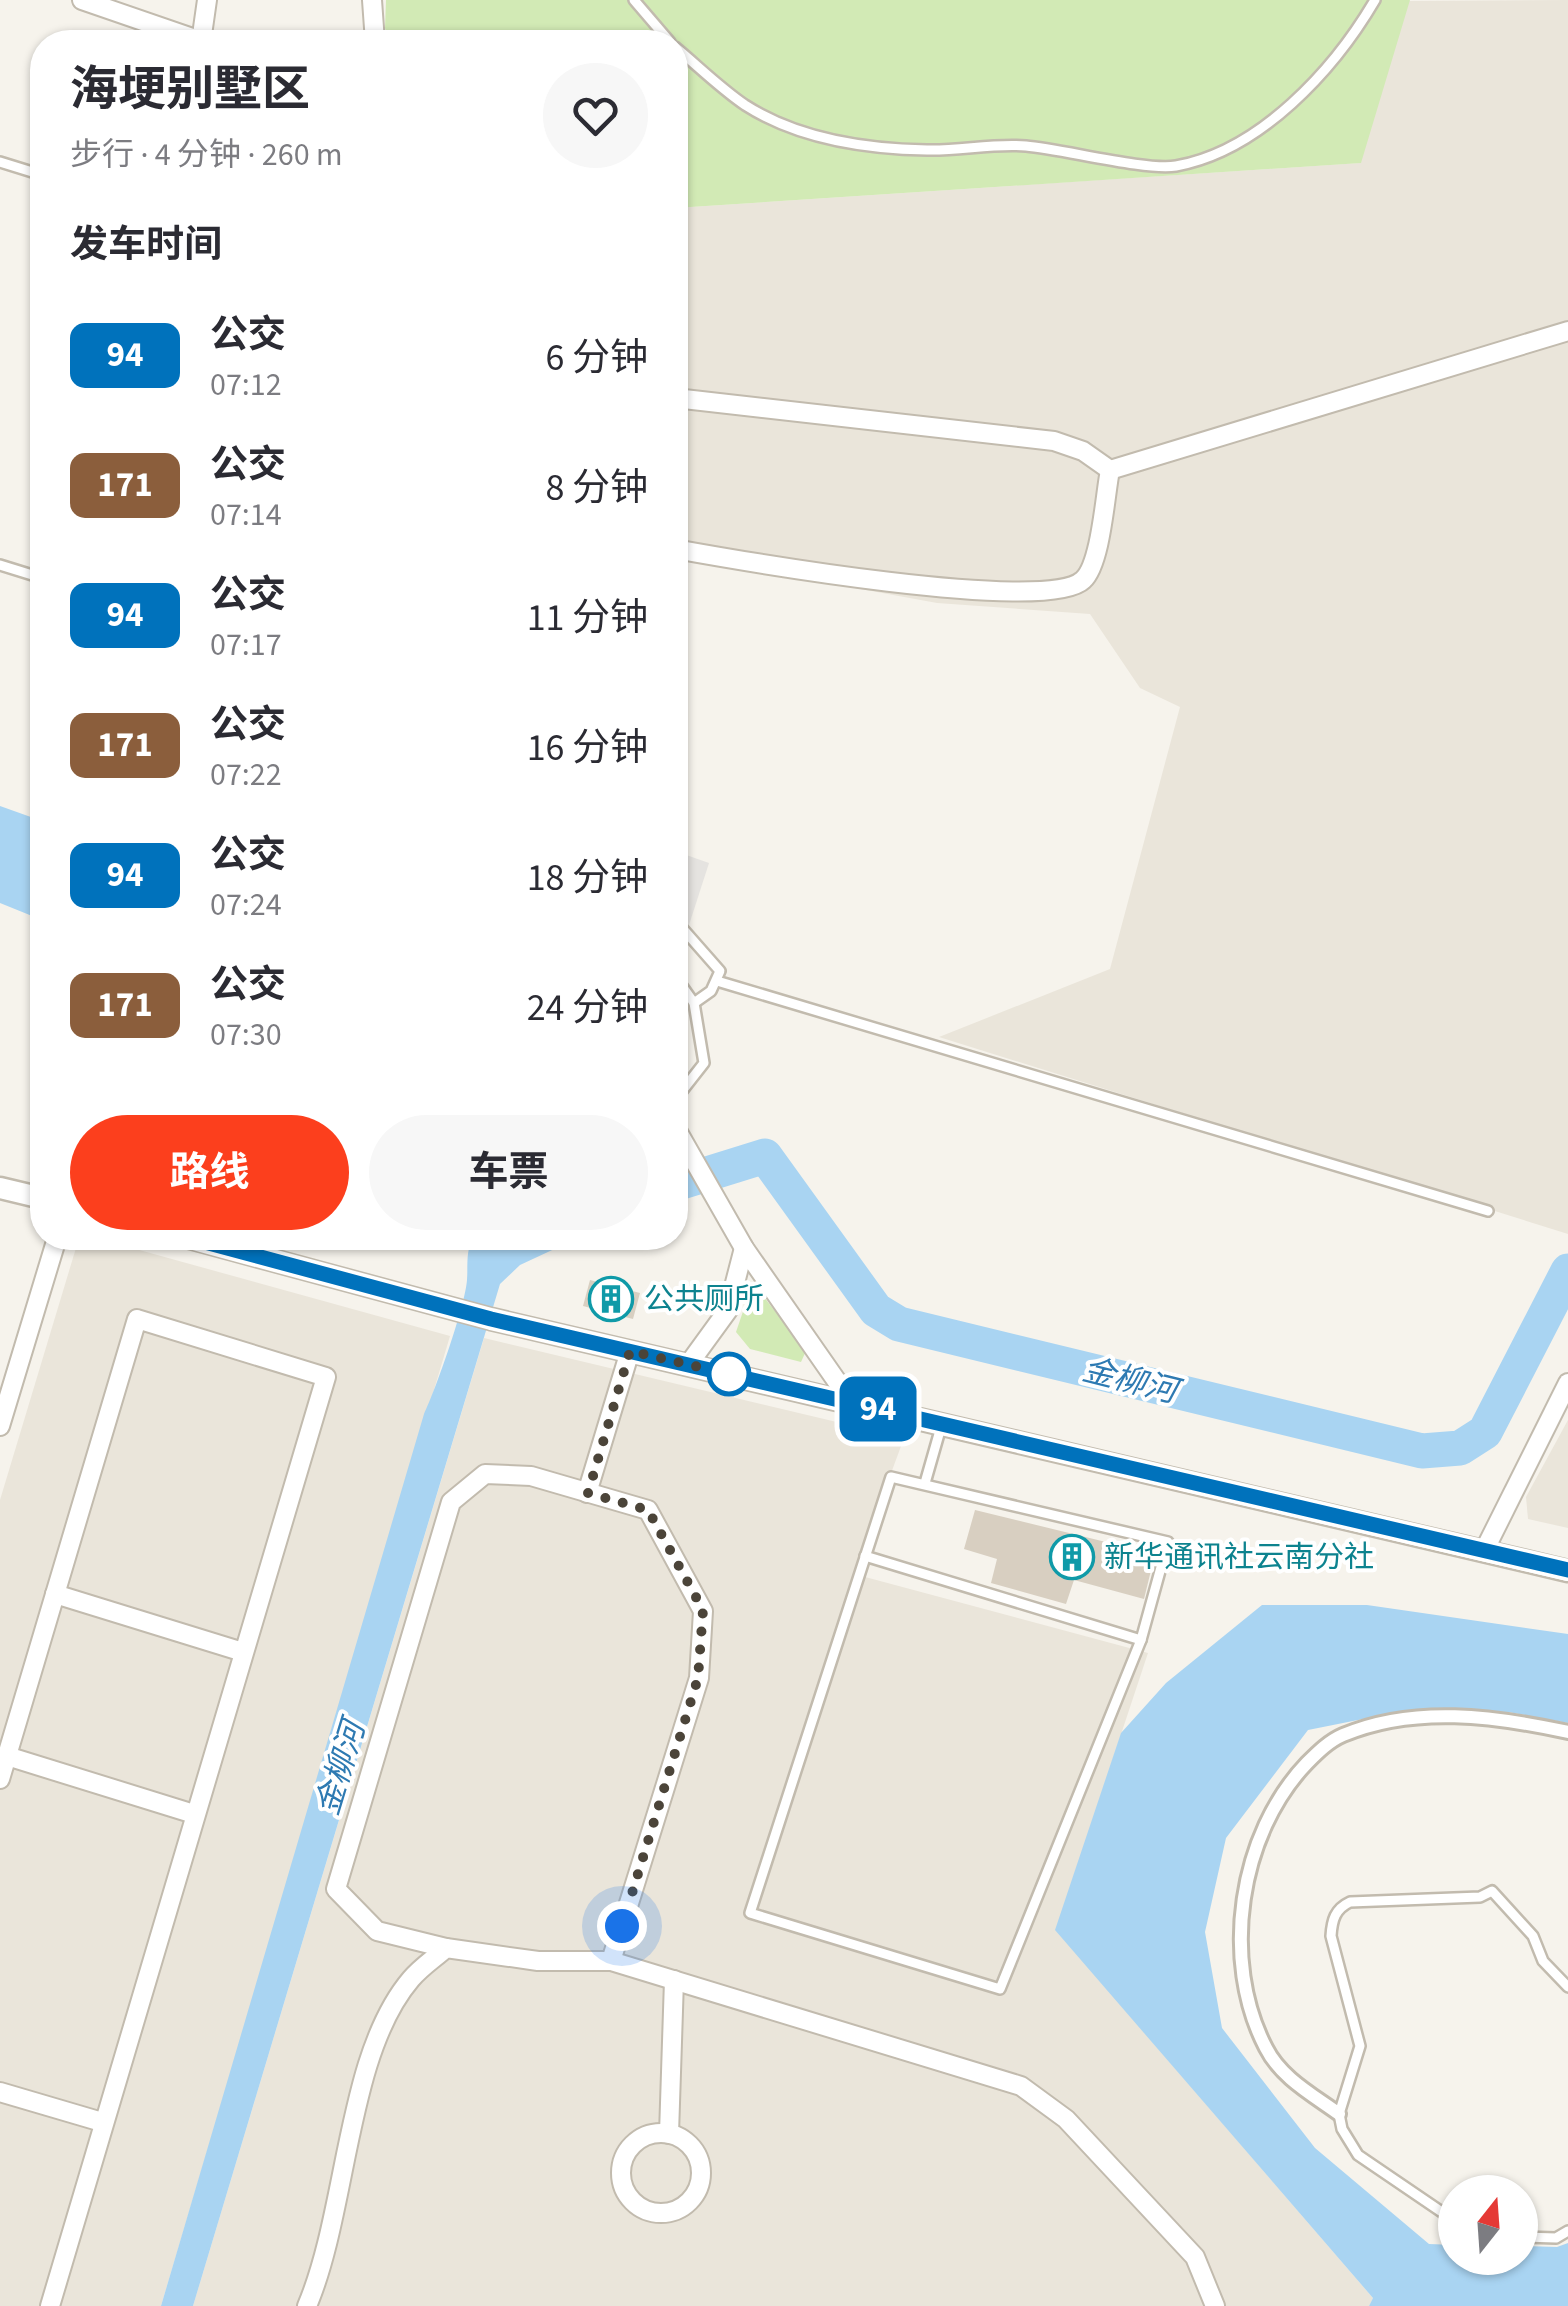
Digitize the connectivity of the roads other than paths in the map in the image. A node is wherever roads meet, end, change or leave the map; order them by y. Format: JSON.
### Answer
{"nodes":[{"id":1,"x":82,"y":0,"type":"edge"},
{"id":2,"x":207,"y":0,"type":"edge"},
{"id":3,"x":372,"y":0,"type":"edge"},
{"id":4,"x":634,"y":0,"type":"edge"},
{"id":5,"x":1375,"y":0,"type":"edge"},
{"id":6,"x":168,"y":30,"type":"edge"},
{"id":7,"x":203,"y":30,"type":"edge"},
{"id":8,"x":374,"y":30,"type":"edge"},
{"id":9,"x":660,"y":30,"type":"edge"},
{"id":10,"x":688,"y":57,"type":"edge"},
{"id":11,"x":0,"y":162,"type":"edge"},
{"id":12,"x":30,"y":171,"type":"edge"},
{"id":13,"x":1568,"y":331,"type":"edge"},
{"id":14,"x":688,"y":399,"type":"edge"},
{"id":15,"x":1110,"y":470,"type":"junction"},
{"id":16,"x":688,"y":551,"type":"edge"},
{"id":17,"x":0,"y":565,"type":"edge"},
{"id":18,"x":30,"y":574,"type":"edge"},
{"id":19,"x":688,"y":935,"type":"edge"},
{"id":20,"x":717,"y":981,"type":"junction"},
{"id":21,"x":688,"y":994,"type":"edge"},
{"id":22,"x":694,"y":1003,"type":"junction"},
{"id":23,"x":688,"y":1083,"type":"edge"},
{"id":24,"x":688,"y":1149,"type":"edge"},
{"id":25,"x":0,"y":1188,"type":"edge"},
{"id":26,"x":30,"y":1195,"type":"edge"},
{"id":27,"x":1488,"y":1211,"type":"dead end"},
{"id":28,"x":744,"y":1248,"type":"junction"},
{"id":29,"x":53,"y":1250,"type":"edge"},
{"id":30,"x":234,"y":1250,"type":"edge"},
{"id":31,"x":630,"y":1351,"type":"junction"},
{"id":32,"x":688,"y":1365,"type":"junction"},
{"id":33,"x":1568,"y":1383,"type":"edge"},
{"id":34,"x":852,"y":1403,"type":"junction"},
{"id":35,"x":942,"y":1424,"type":"junction"},
{"id":36,"x":0,"y":1426,"type":"edge"},
{"id":37,"x":925,"y":1482,"type":"junction"},
{"id":38,"x":588,"y":1493,"type":"junction"},
{"id":39,"x":1484,"y":1551,"type":"junction"},
{"id":40,"x":866,"y":1556,"type":"junction"},
{"id":41,"x":1568,"y":1570,"type":"edge"},
{"id":42,"x":55,"y":1594,"type":"junction"},
{"id":43,"x":1141,"y":1640,"type":"junction"},
{"id":44,"x":243,"y":1652,"type":"junction"},
{"id":45,"x":1568,"y":1732,"type":"edge"},
{"id":46,"x":7,"y":1756,"type":"junction"},
{"id":47,"x":0,"y":1779,"type":"edge"},
{"id":48,"x":194,"y":1814,"type":"junction"},
{"id":49,"x":446,"y":1948,"type":"junction"},
{"id":50,"x":610,"y":1961,"type":"junction"},
{"id":51,"x":674,"y":1980,"type":"junction"},
{"id":52,"x":1568,"y":1987,"type":"edge"},
{"id":53,"x":0,"y":2092,"type":"edge"},
{"id":54,"x":1339,"y":2114,"type":"junction"},
{"id":55,"x":102,"y":2122,"type":"junction"},
{"id":56,"x":668,"y":2134,"type":"junction"},
{"id":57,"x":1438,"y":2209,"type":"edge"},
{"id":58,"x":1568,"y":2231,"type":"edge"},
{"id":59,"x":1538,"y":2238,"type":"edge"},
{"id":60,"x":50,"y":2306,"type":"edge"},
{"id":61,"x":307,"y":2306,"type":"edge"},
{"id":62,"x":1215,"y":2306,"type":"edge"}],
"edges":[{"from":1,"to":6,"type":"street"},
{"from":2,"to":7,"type":"street"},
{"from":3,"to":8,"type":"street"},
{"from":4,"to":9,"type":"lane"},
{"from":5,"to":10,"type":"lane"},
{"from":11,"to":12,"type":"lane"},
{"from":13,"to":15,"type":"street"},
{"from":14,"to":15,"type":"street"},
{"from":15,"to":16,"type":"street"},
{"from":17,"to":18,"type":"lane"},
{"from":19,"to":20,"type":"lane"},
{"from":20,"to":22,"type":"lane"},
{"from":20,"to":27,"type":"lane"},
{"from":21,"to":22,"type":"lane"},
{"from":22,"to":23,"type":"lane"},
{"from":24,"to":28,"type":"street"},
{"from":25,"to":26,"type":"street"},
{"from":28,"to":32,"type":"street"},
{"from":28,"to":34,"type":"street"},
{"from":29,"to":36,"type":"street"},
{"from":30,"to":31,"type":"street"},
{"from":31,"to":32,"type":"street"},
{"from":31,"to":38,"type":"street"},
{"from":32,"to":34,"type":"street"},
{"from":33,"to":39,"type":"street"},
{"from":34,"to":35,"type":"street"},
{"from":35,"to":37,"type":"lane"},
{"from":35,"to":39,"type":"street"},
{"from":37,"to":40,"type":"lane"},
{"from":37,"to":43,"type":"lane"},
{"from":38,"to":49,"type":"street"},
{"from":38,"to":50,"type":"street"},
{"from":39,"to":41,"type":"street"},
{"from":40,"to":43,"type":"lane"},
{"from":40,"to":43,"type":"lane"},
{"from":42,"to":44,"type":"street"},
{"from":42,"to":44,"type":"street"},
{"from":42,"to":46,"type":"street"},
{"from":44,"to":48,"type":"street"},
{"from":45,"to":54,"type":"street"},
{"from":46,"to":47,"type":"street"},
{"from":46,"to":48,"type":"street"},
{"from":48,"to":55,"type":"street"},
{"from":49,"to":50,"type":"street"},
{"from":49,"to":61,"type":"street"},
{"from":50,"to":51,"type":"street"},
{"from":51,"to":56,"type":"street"},
{"from":51,"to":62,"type":"street"},
{"from":52,"to":54,"type":"lane"},
{"from":53,"to":55,"type":"street"},
{"from":54,"to":57,"type":"lane"},
{"from":55,"to":60,"type":"street"},
{"from":56,"to":56,"type":"street"},
{"from":58,"to":59,"type":"lane"}]}
